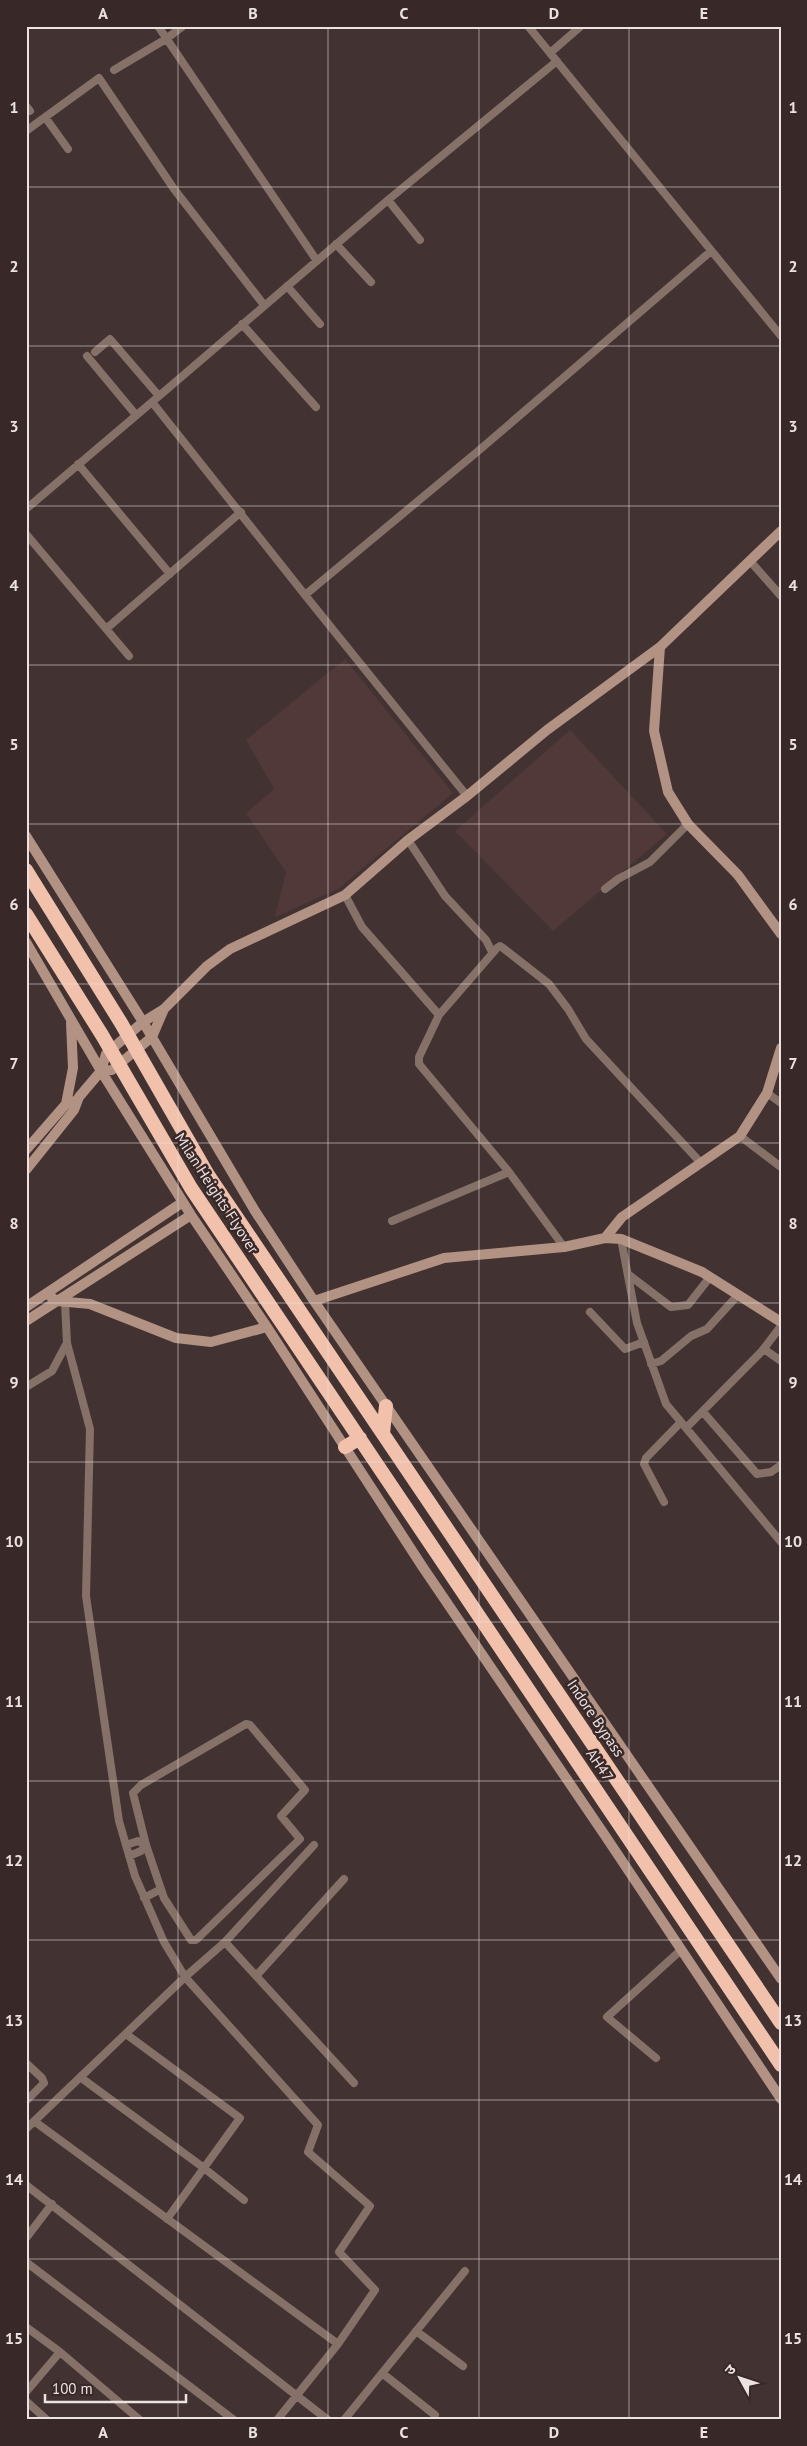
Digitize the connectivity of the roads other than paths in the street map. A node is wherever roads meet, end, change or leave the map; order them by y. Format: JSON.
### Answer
{"nodes":[{"id":1,"x":158,"y":26,"type":"edge"},
{"id":2,"x":183,"y":26,"type":"edge"},
{"id":3,"x":528,"y":26,"type":"edge"},
{"id":4,"x":581,"y":26,"type":"edge"},
{"id":5,"x":166,"y":39,"type":"junction"},
{"id":6,"x":550,"y":54,"type":"junction"},
{"id":7,"x":557,"y":61,"type":"junction"},
{"id":8,"x":114,"y":70,"type":"dead end"},
{"id":9,"x":45,"y":117,"type":"junction"},
{"id":10,"x":26,"y":131,"type":"edge"},
{"id":11,"x":68,"y":149,"type":"dead end"},
{"id":12,"x":388,"y":200,"type":"junction"},
{"id":13,"x":420,"y":240,"type":"dead end"},
{"id":14,"x":336,"y":244,"type":"junction"},
{"id":15,"x":710,"y":252,"type":"junction"},
{"id":16,"x":317,"y":261,"type":"junction"},
{"id":17,"x":371,"y":282,"type":"dead end"},
{"id":18,"x":287,"y":286,"type":"junction"},
{"id":19,"x":264,"y":305,"type":"junction"},
{"id":20,"x":242,"y":324,"type":"junction"},
{"id":21,"x":320,"y":324,"type":"dead end"},
{"id":22,"x":781,"y":336,"type":"edge"},
{"id":23,"x":95,"y":352,"type":"dead end"},
{"id":24,"x":87,"y":356,"type":"dead end"},
{"id":25,"x":159,"y":396,"type":"junction"},
{"id":26,"x":152,"y":402,"type":"junction"},
{"id":27,"x":316,"y":407,"type":"dead end"},
{"id":28,"x":136,"y":415,"type":"junction"},
{"id":29,"x":78,"y":464,"type":"junction"},
{"id":30,"x":26,"y":509,"type":"edge"},
{"id":31,"x":241,"y":512,"type":"junction"},
{"id":32,"x":781,"y":531,"type":"edge"},
{"id":33,"x":26,"y":534,"type":"edge"},
{"id":34,"x":750,"y":561,"type":"junction"},
{"id":35,"x":170,"y":574,"type":"junction"},
{"id":36,"x":305,"y":594,"type":"junction"},
{"id":37,"x":781,"y":596,"type":"edge"},
{"id":38,"x":106,"y":629,"type":"junction"},
{"id":39,"x":660,"y":647,"type":"junction"},
{"id":40,"x":129,"y":656,"type":"dead end"},
{"id":41,"x":467,"y":796,"type":"junction"},
{"id":42,"x":688,"y":824,"type":"junction"},
{"id":43,"x":26,"y":836,"type":"edge"},
{"id":44,"x":408,"y":840,"type":"junction"},
{"id":45,"x":26,"y":870,"type":"edge"},
{"id":46,"x":605,"y":889,"type":"dead end"},
{"id":47,"x":345,"y":895,"type":"junction"},
{"id":48,"x":26,"y":914,"type":"edge"},
{"id":49,"x":781,"y":934,"type":"edge"},
{"id":50,"x":26,"y":942,"type":"edge"},
{"id":51,"x":492,"y":952,"type":"junction"},
{"id":52,"x":164,"y":1009,"type":"junction"},
{"id":53,"x":439,"y":1015,"type":"junction"},
{"id":54,"x":70,"y":1017,"type":"junction"},
{"id":55,"x":143,"y":1022,"type":"junction"},
{"id":56,"x":152,"y":1038,"type":"junction"},
{"id":57,"x":781,"y":1048,"type":"edge"},
{"id":58,"x":101,"y":1071,"type":"junction"},
{"id":59,"x":767,"y":1093,"type":"junction"},
{"id":60,"x":79,"y":1097,"type":"junction"},
{"id":61,"x":781,"y":1103,"type":"edge"},
{"id":62,"x":66,"y":1104,"type":"junction"},
{"id":63,"x":740,"y":1136,"type":"junction"},
{"id":64,"x":26,"y":1150,"type":"edge"},
{"id":65,"x":701,"y":1163,"type":"junction"},
{"id":66,"x":781,"y":1167,"type":"edge"},
{"id":67,"x":26,"y":1170,"type":"edge"},
{"id":68,"x":509,"y":1172,"type":"junction"},
{"id":69,"x":183,"y":1202,"type":"junction"},
{"id":70,"x":191,"y":1215,"type":"junction"},
{"id":71,"x":392,"y":1220,"type":"dead end"},
{"id":72,"x":605,"y":1238,"type":"junction"},
{"id":73,"x":621,"y":1240,"type":"junction"},
{"id":74,"x":564,"y":1247,"type":"junction"},
{"id":75,"x":628,"y":1275,"type":"junction"},
{"id":76,"x":710,"y":1277,"type":"junction"},
{"id":77,"x":47,"y":1294,"type":"junction"},
{"id":78,"x":738,"y":1295,"type":"junction"},
{"id":79,"x":61,"y":1302,"type":"junction"},
{"id":80,"x":314,"y":1302,"type":"junction"},
{"id":81,"x":26,"y":1307,"type":"edge"},
{"id":82,"x":590,"y":1312,"type":"dead end"},
{"id":83,"x":779,"y":1319,"type":"edge"},
{"id":84,"x":26,"y":1321,"type":"edge"},
{"id":85,"x":267,"y":1327,"type":"junction"},
{"id":86,"x":644,"y":1342,"type":"junction"},
{"id":87,"x":67,"y":1343,"type":"junction"},
{"id":88,"x":764,"y":1349,"type":"junction"},
{"id":89,"x":781,"y":1361,"type":"edge"},
{"id":90,"x":651,"y":1364,"type":"junction"},
{"id":91,"x":26,"y":1388,"type":"edge"},
{"id":92,"x":386,"y":1406,"type":"junction"},
{"id":93,"x":703,"y":1412,"type":"junction"},
{"id":94,"x":683,"y":1425,"type":"junction"},
{"id":95,"x":383,"y":1433,"type":"junction"},
{"id":96,"x":360,"y":1438,"type":"junction"},
{"id":97,"x":345,"y":1447,"type":"junction"},
{"id":98,"x":781,"y":1465,"type":"edge"},
{"id":99,"x":391,"y":1484,"type":"joint"},
{"id":100,"x":664,"y":1502,"type":"dead end"},
{"id":101,"x":781,"y":1542,"type":"edge"},
{"id":102,"x":126,"y":1844,"type":"junction"},
{"id":103,"x":146,"y":1845,"type":"junction"},
{"id":104,"x":314,"y":1845,"type":"dead end"},
{"id":105,"x":129,"y":1856,"type":"junction"},
{"id":106,"x":344,"y":1879,"type":"dead end"},
{"id":107,"x":161,"y":1889,"type":"junction"},
{"id":108,"x":144,"y":1898,"type":"junction"},
{"id":109,"x":225,"y":1942,"type":"junction"},
{"id":110,"x":681,"y":1950,"type":"junction"},
{"id":111,"x":185,"y":1976,"type":"junction"},
{"id":112,"x":256,"y":1976,"type":"junction"},
{"id":113,"x":781,"y":1979,"type":"edge"},
{"id":114,"x":781,"y":2023,"type":"edge"},
{"id":115,"x":126,"y":2034,"type":"junction"},
{"id":116,"x":656,"y":2058,"type":"dead end"},
{"id":117,"x":26,"y":2063,"type":"edge"},
{"id":118,"x":781,"y":2065,"type":"edge"},
{"id":119,"x":80,"y":2078,"type":"junction"},
{"id":120,"x":354,"y":2084,"type":"dead end"},
{"id":121,"x":781,"y":2099,"type":"edge"},
{"id":122,"x":26,"y":2101,"type":"edge"},
{"id":123,"x":34,"y":2121,"type":"junction"},
{"id":124,"x":26,"y":2129,"type":"edge"},
{"id":125,"x":204,"y":2168,"type":"junction"},
{"id":126,"x":26,"y":2185,"type":"edge"},
{"id":127,"x":244,"y":2200,"type":"dead end"},
{"id":128,"x":52,"y":2204,"type":"junction"},
{"id":129,"x":167,"y":2219,"type":"junction"},
{"id":130,"x":26,"y":2238,"type":"edge"},
{"id":131,"x":26,"y":2262,"type":"edge"},
{"id":132,"x":465,"y":2271,"type":"dead end"},
{"id":133,"x":26,"y":2327,"type":"edge"},
{"id":134,"x":416,"y":2331,"type":"junction"},
{"id":135,"x":338,"y":2344,"type":"junction"},
{"id":136,"x":60,"y":2352,"type":"junction"},
{"id":137,"x":463,"y":2366,"type":"dead end"},
{"id":138,"x":382,"y":2373,"type":"junction"},
{"id":139,"x":26,"y":2392,"type":"edge"},
{"id":140,"x":298,"y":2395,"type":"junction"},
{"id":141,"x":26,"y":2401,"type":"edge"},
{"id":142,"x":435,"y":2415,"type":"dead end"},
{"id":143,"x":137,"y":2419,"type":"edge"},
{"id":144,"x":47,"y":2420,"type":"edge"},
{"id":145,"x":234,"y":2420,"type":"edge"},
{"id":146,"x":277,"y":2420,"type":"edge"},
{"id":147,"x":328,"y":2420,"type":"edge"},
{"id":148,"x":344,"y":2420,"type":"edge"}],
"edges":[{"from":1,"to":5,"type":"street"},
{"from":2,"to":5,"type":"street"},
{"from":3,"to":6,"type":"street"},
{"from":4,"to":6,"type":"street"},
{"from":5,"to":8,"type":"street"},
{"from":5,"to":16,"type":"street"},
{"from":6,"to":7,"type":"street"},
{"from":7,"to":12,"type":"street"},
{"from":7,"to":15,"type":"street"},
{"from":9,"to":10,"type":"street"},
{"from":9,"to":11,"type":"street"},
{"from":9,"to":19,"type":"street"},
{"from":12,"to":13,"type":"street"},
{"from":12,"to":14,"type":"street"},
{"from":14,"to":16,"type":"street"},
{"from":14,"to":17,"type":"street"},
{"from":15,"to":22,"type":"street"},
{"from":15,"to":36,"type":"street"},
{"from":16,"to":18,"type":"street"},
{"from":18,"to":19,"type":"street"},
{"from":18,"to":21,"type":"street"},
{"from":19,"to":20,"type":"street"},
{"from":20,"to":25,"type":"street"},
{"from":20,"to":27,"type":"street"},
{"from":23,"to":25,"type":"street"},
{"from":24,"to":28,"type":"street"},
{"from":25,"to":26,"type":"street"},
{"from":26,"to":28,"type":"street"},
{"from":26,"to":31,"type":"street"},
{"from":28,"to":29,"type":"street"},
{"from":29,"to":30,"type":"street"},
{"from":29,"to":35,"type":"street"},
{"from":31,"to":35,"type":"street"},
{"from":31,"to":36,"type":"street"},
{"from":32,"to":34,"type":"street"},
{"from":33,"to":38,"type":"street"},
{"from":34,"to":37,"type":"street"},
{"from":34,"to":39,"type":"street"},
{"from":35,"to":38,"type":"street"},
{"from":36,"to":41,"type":"street"},
{"from":38,"to":40,"type":"street"},
{"from":39,"to":41,"type":"street"},
{"from":39,"to":42,"type":"street"},
{"from":41,"to":44,"type":"street"},
{"from":42,"to":46,"type":"street"},
{"from":42,"to":49,"type":"street"},
{"from":43,"to":55,"type":"street"},
{"from":44,"to":47,"type":"street"},
{"from":44,"to":51,"type":"street"},
{"from":45,"to":95,"type":"highway","name":"Milan Heights Flyover"},
{"from":47,"to":52,"type":"street"},
{"from":47,"to":53,"type":"street"},
{"from":48,"to":96,"type":"highway","name":"Milan Heights Flyover"},
{"from":50,"to":54,"type":"street"},
{"from":51,"to":53,"type":"street"},
{"from":51,"to":65,"type":"street"},
{"from":52,"to":55,"type":"street"},
{"from":52,"to":56,"type":"street"},
{"from":53,"to":68,"type":"street"},
{"from":54,"to":58,"type":"street"},
{"from":54,"to":62,"type":"street"},
{"from":55,"to":56,"type":"street"},
{"from":55,"to":58,"type":"street"},
{"from":56,"to":58,"type":"street"},
{"from":56,"to":80,"type":"street"},
{"from":57,"to":59,"type":"street"},
{"from":58,"to":60,"type":"street"},
{"from":58,"to":69,"type":"street"},
{"from":59,"to":61,"type":"street"},
{"from":59,"to":63,"type":"street"},
{"from":60,"to":62,"type":"street"},
{"from":60,"to":67,"type":"street"},
{"from":62,"to":64,"type":"street"},
{"from":63,"to":65,"type":"street"},
{"from":63,"to":66,"type":"street"},
{"from":65,"to":72,"type":"street"},
{"from":68,"to":71,"type":"street"},
{"from":68,"to":74,"type":"street"},
{"from":69,"to":70,"type":"street"},
{"from":69,"to":77,"type":"street"},
{"from":70,"to":79,"type":"street"},
{"from":70,"to":85,"type":"street"},
{"from":72,"to":73,"type":"street"},
{"from":72,"to":74,"type":"street"},
{"from":73,"to":75,"type":"street"},
{"from":73,"to":76,"type":"street"},
{"from":74,"to":80,"type":"street"},
{"from":75,"to":76,"type":"street"},
{"from":75,"to":86,"type":"street"},
{"from":76,"to":78,"type":"street"},
{"from":77,"to":79,"type":"street"},
{"from":77,"to":81,"type":"street"},
{"from":78,"to":83,"type":"street"},
{"from":78,"to":90,"type":"street"},
{"from":79,"to":84,"type":"street"},
{"from":79,"to":85,"type":"street"},
{"from":79,"to":87,"type":"street"},
{"from":80,"to":92,"type":"street"},
{"from":82,"to":86,"type":"street"},
{"from":83,"to":88,"type":"street"},
{"from":85,"to":97,"type":"street"},
{"from":86,"to":90,"type":"street"},
{"from":87,"to":91,"type":"street"},
{"from":87,"to":102,"type":"street"},
{"from":88,"to":89,"type":"street"},
{"from":88,"to":93,"type":"street"},
{"from":90,"to":94,"type":"street"},
{"from":92,"to":95,"type":"highway"},
{"from":92,"to":113,"type":"street"},
{"from":93,"to":94,"type":"street"},
{"from":93,"to":98,"type":"street"},
{"from":94,"to":100,"type":"street"},
{"from":94,"to":101,"type":"street"},
{"from":95,"to":114,"type":"highway","name":"Indore Bypass"},
{"from":96,"to":97,"type":"highway"},
{"from":96,"to":99,"type":"highway","name":"Milan Heights Flyover"},
{"from":97,"to":110,"type":"street"},
{"from":99,"to":118,"type":"highway","name":"AH47"},
{"from":102,"to":103,"type":"street"},
{"from":102,"to":105,"type":"street"},
{"from":103,"to":105,"type":"street"},
{"from":103,"to":107,"type":"street"},
{"from":103,"to":107,"type":"street"},
{"from":104,"to":109,"type":"street"},
{"from":105,"to":108,"type":"street"},
{"from":106,"to":112,"type":"street"},
{"from":107,"to":108,"type":"street"},
{"from":108,"to":111,"type":"street"},
{"from":109,"to":111,"type":"street"},
{"from":109,"to":112,"type":"street"},
{"from":110,"to":116,"type":"street"},
{"from":110,"to":121,"type":"street"},
{"from":111,"to":115,"type":"street"},
{"from":111,"to":135,"type":"street"},
{"from":112,"to":120,"type":"street"},
{"from":115,"to":119,"type":"street"},
{"from":115,"to":125,"type":"street"},
{"from":117,"to":122,"type":"street"},
{"from":119,"to":123,"type":"street"},
{"from":119,"to":125,"type":"street"},
{"from":123,"to":124,"type":"street"},
{"from":123,"to":129,"type":"street"},
{"from":125,"to":127,"type":"street"},
{"from":125,"to":129,"type":"street"},
{"from":126,"to":128,"type":"street"},
{"from":128,"to":130,"type":"street"},
{"from":128,"to":140,"type":"street"},
{"from":129,"to":135,"type":"street"},
{"from":131,"to":145,"type":"street"},
{"from":132,"to":134,"type":"street"},
{"from":133,"to":136,"type":"street"},
{"from":134,"to":137,"type":"street"},
{"from":134,"to":138,"type":"street"},
{"from":135,"to":140,"type":"street"},
{"from":136,"to":139,"type":"street"},
{"from":136,"to":143,"type":"street"},
{"from":138,"to":142,"type":"street"},
{"from":138,"to":148,"type":"street"},
{"from":140,"to":146,"type":"street"},
{"from":140,"to":147,"type":"street"},
{"from":141,"to":144,"type":"street"}]}
